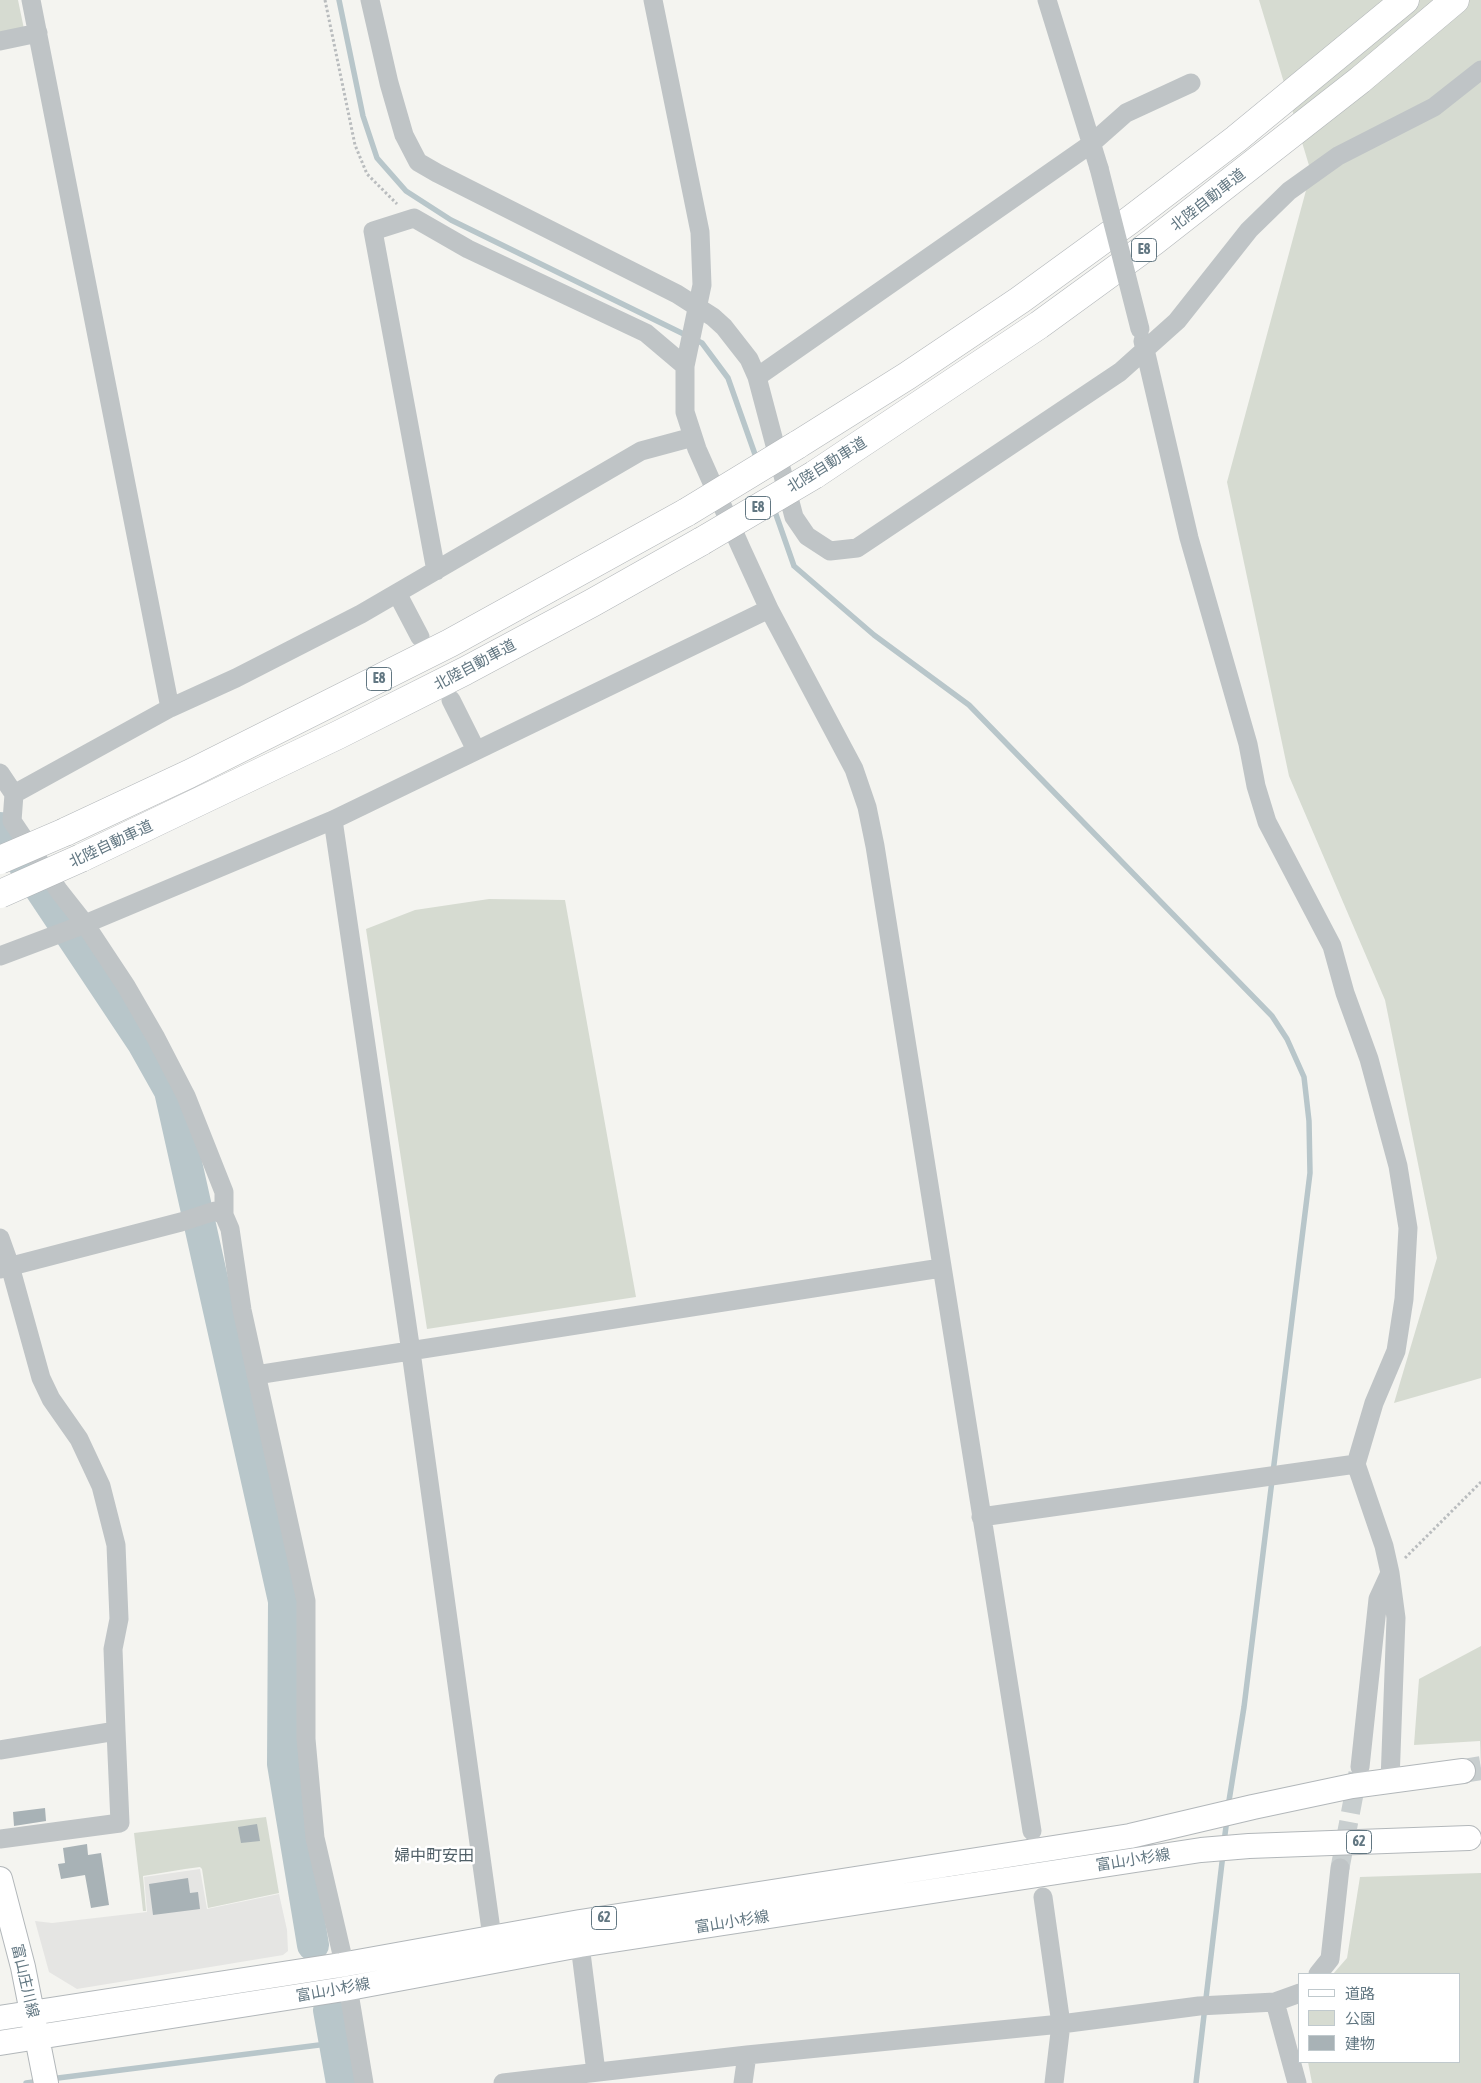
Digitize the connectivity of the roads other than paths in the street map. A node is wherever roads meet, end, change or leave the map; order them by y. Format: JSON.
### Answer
{"nodes":[{"id":1,"x":31,"y":0,"type":"edge"},
{"id":2,"x":370,"y":0,"type":"edge"},
{"id":3,"x":653,"y":0,"type":"edge"},
{"id":4,"x":1047,"y":0,"type":"edge"},
{"id":5,"x":1405,"y":0,"type":"edge"},
{"id":6,"x":1455,"y":0,"type":"edge"},
{"id":7,"x":38,"y":33,"type":"junction"},
{"id":8,"x":0,"y":41,"type":"edge"},
{"id":9,"x":1481,"y":70,"type":"edge"},
{"id":10,"x":1190,"y":83,"type":"dead end"},
{"id":11,"x":1091,"y":144,"type":"junction"},
{"id":12,"x":696,"y":314,"type":"junction"},
{"id":13,"x":1145,"y":350,"type":"junction"},
{"id":14,"x":685,"y":366,"type":"junction"},
{"id":15,"x":757,"y":377,"type":"junction"},
{"id":16,"x":693,"y":437,"type":"junction"},
{"id":17,"x":436,"y":571,"type":"junction"},
{"id":18,"x":397,"y":593,"type":"junction"},
{"id":19,"x":769,"y":609,"type":"junction"},
{"id":20,"x":420,"y":638,"type":"dead end"},
{"id":21,"x":451,"y":700,"type":"dead end"},
{"id":22,"x":170,"y":708,"type":"junction"},
{"id":23,"x":476,"y":750,"type":"junction"},
{"id":24,"x":0,"y":773,"type":"edge"},
{"id":25,"x":14,"y":794,"type":"junction"},
{"id":26,"x":333,"y":820,"type":"junction"},
{"id":27,"x":0,"y":860,"type":"edge"},
{"id":28,"x":0,"y":894,"type":"edge"},
{"id":29,"x":82,"y":925,"type":"junction"},
{"id":30,"x":0,"y":956,"type":"edge"},
{"id":31,"x":219,"y":1213,"type":"junction"},
{"id":32,"x":0,"y":1238,"type":"edge"},
{"id":33,"x":5,"y":1267,"type":"edge"},
{"id":34,"x":942,"y":1268,"type":"junction"},
{"id":35,"x":411,"y":1352,"type":"junction"},
{"id":36,"x":256,"y":1376,"type":"junction"},
{"id":37,"x":1356,"y":1464,"type":"junction"},
{"id":38,"x":981,"y":1516,"type":"junction"},
{"id":39,"x":1390,"y":1573,"type":"junction"},
{"id":40,"x":116,"y":1731,"type":"junction"},
{"id":41,"x":0,"y":1750,"type":"edge"},
{"id":42,"x":1360,"y":1767,"type":"tunnel mouth"},
{"id":43,"x":1463,"y":1771,"type":"tunnel mouth"},
{"id":44,"x":1390,"y":1781,"type":"junction"},
{"id":45,"x":1032,"y":1831,"type":"dead end"},
{"id":46,"x":1469,"y":1838,"type":"dead end"},
{"id":47,"x":0,"y":1839,"type":"edge"},
{"id":48,"x":1340,"y":1868,"type":"tunnel mouth"},
{"id":49,"x":0,"y":1879,"type":"edge"},
{"id":50,"x":1043,"y":1897,"type":"dead end"},
{"id":51,"x":492,"y":1938,"type":"junction"},
{"id":52,"x":580,"y":1945,"type":"junction"},
{"id":53,"x":344,"y":1964,"type":"junction"},
{"id":54,"x":1319,"y":1973,"type":"edge"},
{"id":55,"x":348,"y":1988,"type":"junction"},
{"id":56,"x":1298,"y":1994,"type":"edge"},
{"id":57,"x":1275,"y":2002,"type":"junction"},
{"id":58,"x":32,"y":2013,"type":"junction"},
{"id":59,"x":0,"y":2018,"type":"edge"},
{"id":60,"x":1061,"y":2024,"type":"junction"},
{"id":61,"x":37,"y":2037,"type":"junction"},
{"id":62,"x":0,"y":2043,"type":"edge"},
{"id":63,"x":746,"y":2055,"type":"junction"},
{"id":64,"x":596,"y":2072,"type":"junction"},
{"id":65,"x":46,"y":2083,"type":"edge"},
{"id":66,"x":364,"y":2083,"type":"edge"},
{"id":67,"x":503,"y":2083,"type":"edge"},
{"id":68,"x":743,"y":2083,"type":"edge"},
{"id":69,"x":1054,"y":2083,"type":"edge"},
{"id":70,"x":1297,"y":2083,"type":"edge"}],
"edges":[{"from":1,"to":7,"type":"street"},
{"from":2,"to":12,"type":"street"},
{"from":3,"to":12,"type":"street"},
{"from":4,"to":11,"type":"street"},
{"from":5,"to":27,"type":"highway","name":"北陸自動車道","number":"E8","bridge":true},
{"from":6,"to":28,"type":"highway","name":"北陸自動車道","number":"E8","bridge":true},
{"from":7,"to":8,"type":"street"},
{"from":7,"to":22,"type":"street"},
{"from":9,"to":13,"type":"street"},
{"from":10,"to":11,"type":"street"},
{"from":11,"to":13,"type":"street","bridge":true},
{"from":11,"to":15,"type":"street"},
{"from":12,"to":14,"type":"street"},
{"from":12,"to":15,"type":"street"},
{"from":13,"to":15,"type":"street"},
{"from":13,"to":37,"type":"street"},
{"from":14,"to":16,"type":"street"},
{"from":14,"to":17,"type":"street"},
{"from":16,"to":17,"type":"street"},
{"from":16,"to":19,"type":"street"},
{"from":17,"to":18,"type":"street"},
{"from":18,"to":20,"type":"street"},
{"from":18,"to":22,"type":"street"},
{"from":19,"to":23,"type":"street"},
{"from":19,"to":34,"type":"street"},
{"from":21,"to":23,"type":"street"},
{"from":22,"to":25,"type":"street"},
{"from":23,"to":26,"type":"street"},
{"from":24,"to":25,"type":"street"},
{"from":25,"to":29,"type":"street"},
{"from":26,"to":29,"type":"street"},
{"from":26,"to":35,"type":"street"},
{"from":29,"to":30,"type":"street"},
{"from":29,"to":31,"type":"street"},
{"from":31,"to":33,"type":"street"},
{"from":31,"to":36,"type":"street"},
{"from":32,"to":33,"type":"street"},
{"from":33,"to":40,"type":"street"},
{"from":34,"to":35,"type":"street"},
{"from":34,"to":38,"type":"street"},
{"from":35,"to":36,"type":"street"},
{"from":35,"to":51,"type":"street"},
{"from":36,"to":53,"type":"street"},
{"from":37,"to":38,"type":"street"},
{"from":37,"to":39,"type":"street"},
{"from":38,"to":45,"type":"street"},
{"from":39,"to":42,"type":"street"},
{"from":39,"to":44,"type":"street"},
{"from":40,"to":41,"type":"street"},
{"from":40,"to":47,"type":"street"},
{"from":43,"to":44,"type":"main road","name":"富山小杉線","number":"62"},
{"from":44,"to":51,"type":"main road","name":"富山小杉線","number":"62"},
{"from":46,"to":52,"type":"main road","name":"富山小杉線","number":"62"},
{"from":48,"to":54,"type":"street"},
{"from":49,"to":58,"type":"main road","name":"富山庄川線"},
{"from":50,"to":60,"type":"street"},
{"from":51,"to":53,"type":"main road","name":"富山小杉線","number":"62"},
{"from":52,"to":55,"type":"main road","name":"富山小杉線","number":"62"},
{"from":52,"to":64,"type":"street"},
{"from":53,"to":55,"type":"street"},
{"from":53,"to":58,"type":"main road","name":"富山小杉線","number":"62"},
{"from":55,"to":61,"type":"main road","name":"富山小杉線","number":"62"},
{"from":55,"to":66,"type":"street"},
{"from":56,"to":57,"type":"street"},
{"from":57,"to":60,"type":"street"},
{"from":57,"to":70,"type":"street"},
{"from":58,"to":59,"type":"main road","name":"富山小杉線","number":"62"},
{"from":58,"to":61,"type":"main road","name":"富山庄川線"},
{"from":60,"to":63,"type":"street"},
{"from":60,"to":69,"type":"street"},
{"from":61,"to":62,"type":"main road","name":"富山小杉線","number":"62"},
{"from":61,"to":65,"type":"main road","name":"富山庄川線"},
{"from":63,"to":64,"type":"street"},
{"from":63,"to":68,"type":"street"},
{"from":64,"to":67,"type":"street"}]}
